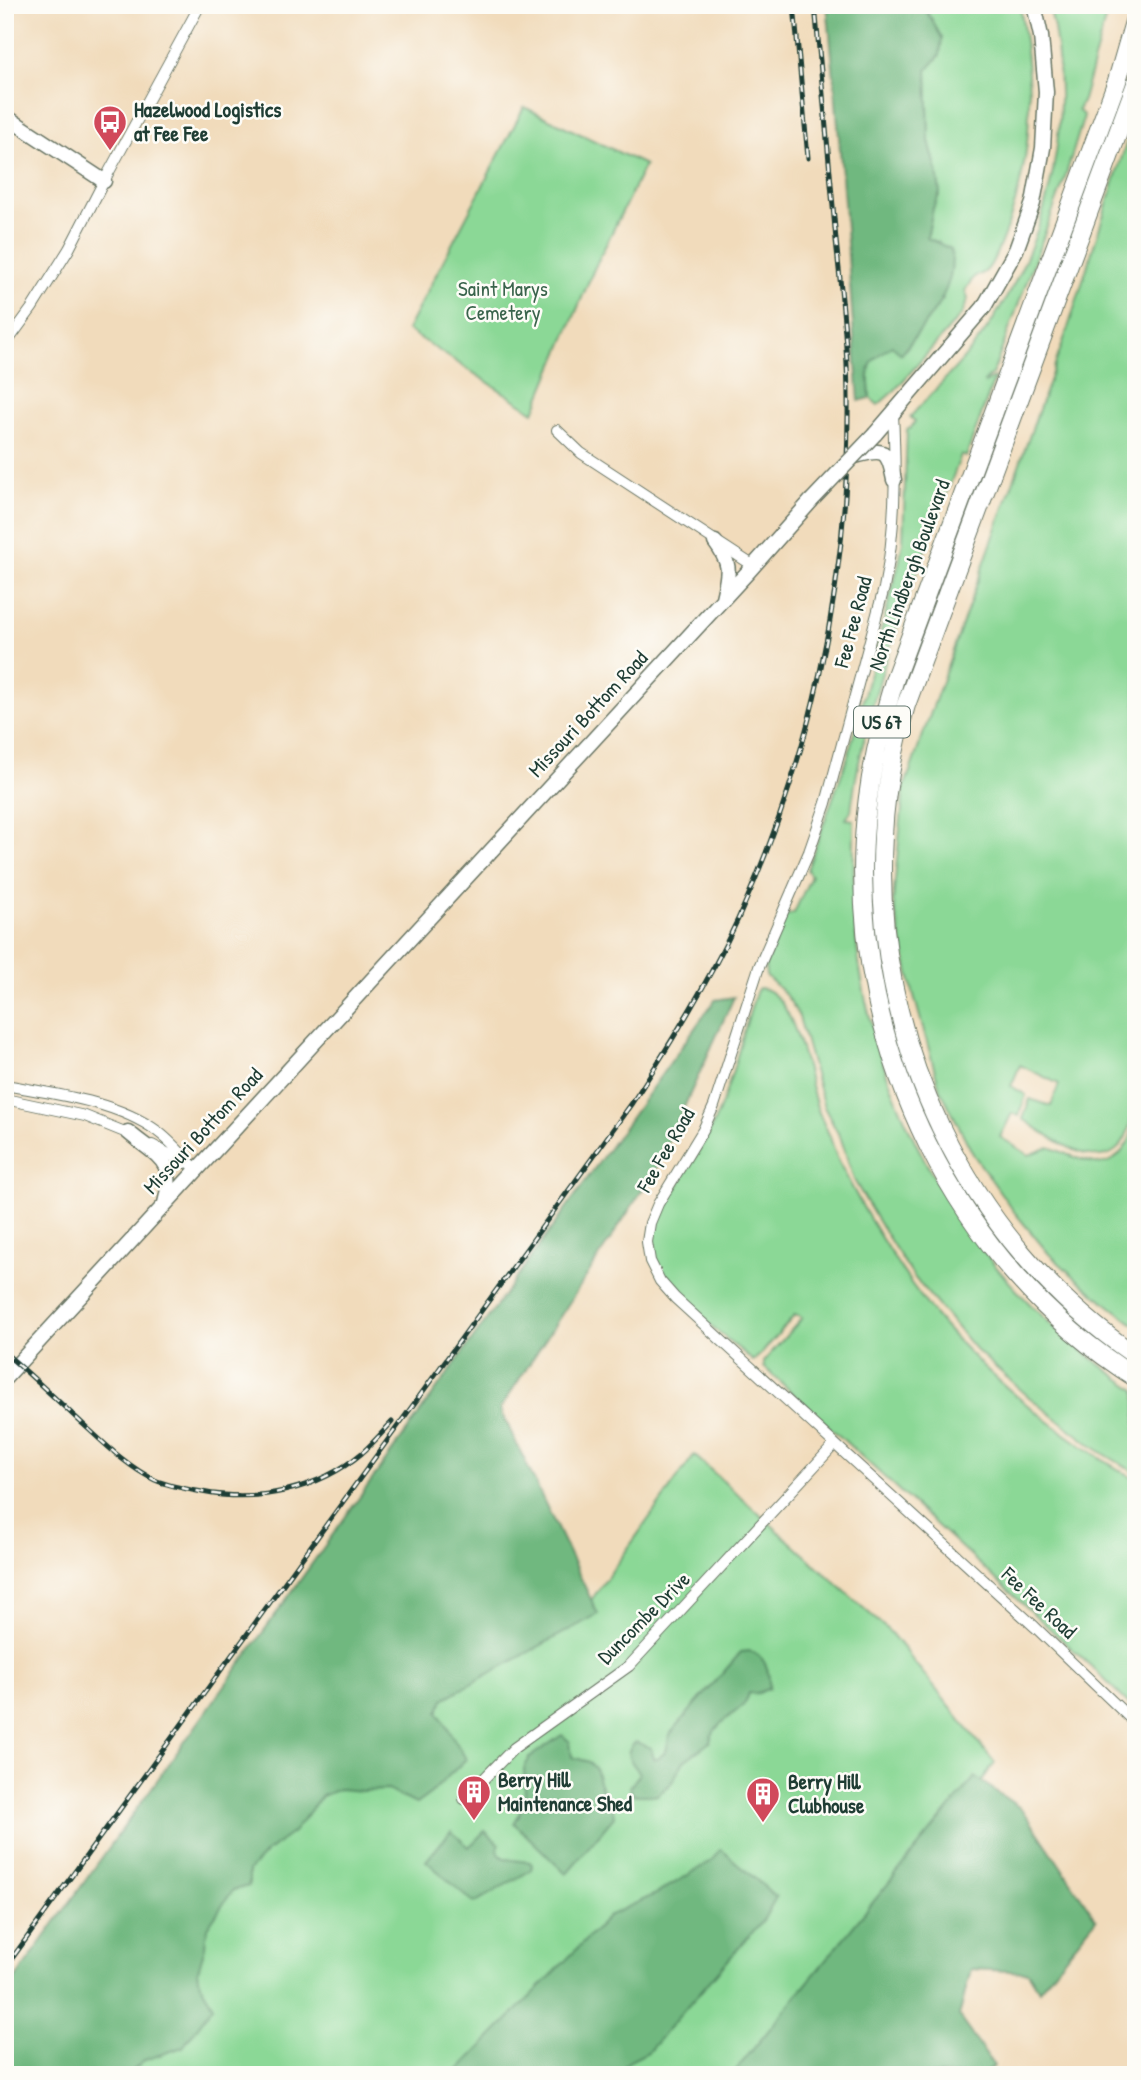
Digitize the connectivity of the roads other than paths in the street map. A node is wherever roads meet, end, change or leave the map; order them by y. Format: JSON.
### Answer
{"nodes":[{"id":1,"x":200,"y":5,"type":"edge"},
{"id":2,"x":1034,"y":5,"type":"edge"},
{"id":3,"x":1136,"y":15,"type":"edge"},
{"id":4,"x":1136,"y":83,"type":"edge"},
{"id":5,"x":5,"y":116,"type":"edge"},
{"id":6,"x":104,"y":181,"type":"junction"},
{"id":7,"x":5,"y":345,"type":"edge"},
{"id":8,"x":893,"y":414,"type":"junction"},
{"id":9,"x":557,"y":430,"type":"dead end"},
{"id":10,"x":855,"y":456,"type":"junction"},
{"id":11,"x":894,"y":480,"type":"junction"},
{"id":12,"x":715,"y":541,"type":"junction"},
{"id":13,"x":754,"y":566,"type":"junction"},
{"id":14,"x":723,"y":600,"type":"junction"},
{"id":15,"x":5,"y":1085,"type":"edge"},
{"id":16,"x":5,"y":1099,"type":"edge"},
{"id":17,"x":128,"y":1132,"type":"junction"},
{"id":18,"x":196,"y":1169,"type":"junction"},
{"id":19,"x":165,"y":1204,"type":"junction"},
{"id":20,"x":1136,"y":1356,"type":"edge"},
{"id":21,"x":5,"y":1378,"type":"edge"},
{"id":22,"x":1136,"y":1378,"type":"edge"},
{"id":23,"x":834,"y":1445,"type":"junction"},
{"id":24,"x":1136,"y":1724,"type":"edge"},
{"id":25,"x":464,"y":1799,"type":"dead end"}],
"edges":[{"from":1,"to":6,"type":"street"},
{"from":2,"to":8,"type":"street","name":"Missouri Bottom Road"},
{"from":3,"to":22,"type":"highway","name":"North Lindbergh Boulevard","number":"US 67"},
{"from":4,"to":20,"type":"highway","name":"North Lindbergh Boulevard","number":"US 67"},
{"from":5,"to":6,"type":"street"},
{"from":6,"to":7,"type":"street"},
{"from":8,"to":10,"type":"street","name":"Missouri Bottom Road","bridge":true},
{"from":8,"to":11,"type":"street","name":"Fee Fee Road"},
{"from":9,"to":12,"type":"street"},
{"from":10,"to":11,"type":"street"},
{"from":10,"to":13,"type":"street","name":"Missouri Bottom Road","bridge":true},
{"from":11,"to":23,"type":"street","name":"Fee Fee Road"},
{"from":12,"to":13,"type":"street"},
{"from":12,"to":14,"type":"street"},
{"from":13,"to":14,"type":"street","name":"Missouri Bottom Road"},
{"from":14,"to":18,"type":"street","name":"Missouri Bottom Road"},
{"from":15,"to":18,"type":"street"},
{"from":16,"to":17,"type":"street"},
{"from":17,"to":18,"type":"street"},
{"from":17,"to":19,"type":"street"},
{"from":18,"to":19,"type":"street","name":"Missouri Bottom Road"},
{"from":19,"to":21,"type":"street","name":"Missouri Bottom Road"},
{"from":23,"to":24,"type":"street","name":"Fee Fee Road"},
{"from":23,"to":25,"type":"street","name":"Duncombe Drive"}]}
